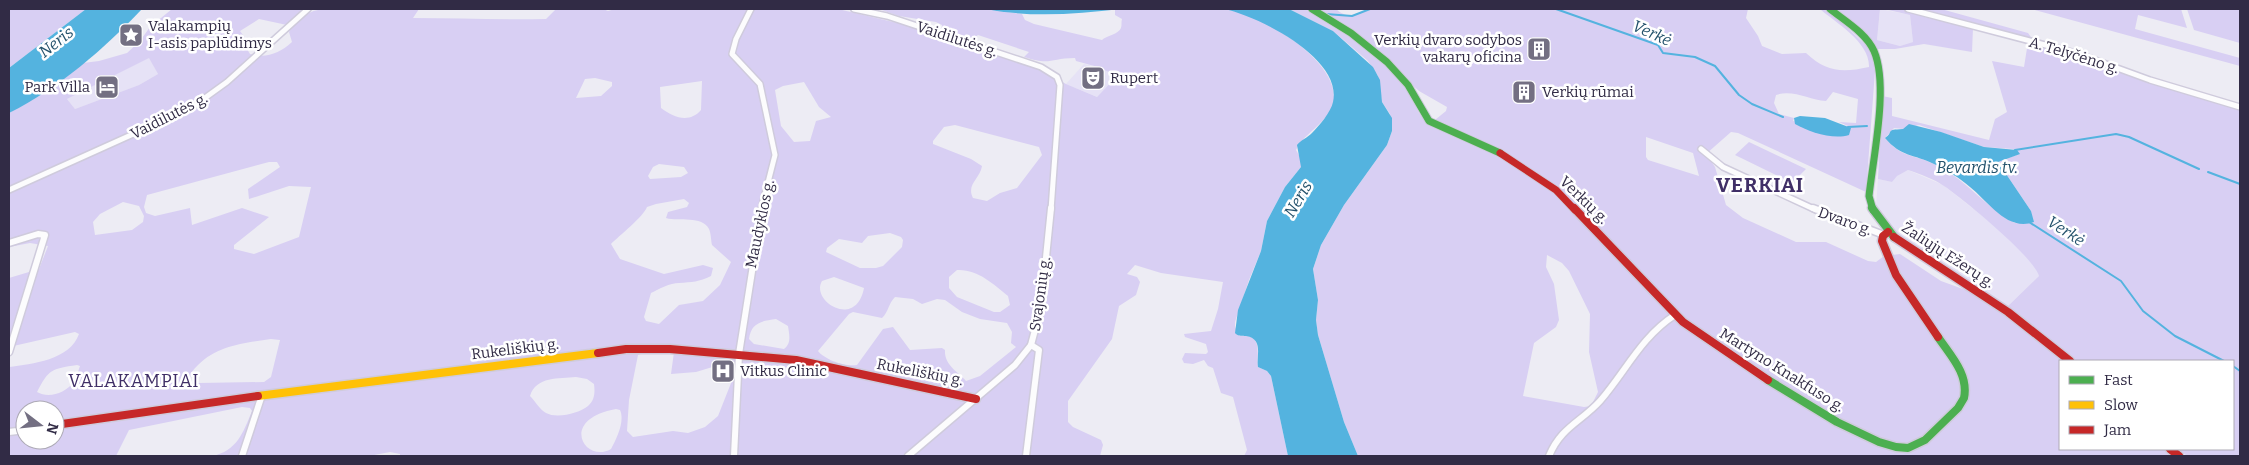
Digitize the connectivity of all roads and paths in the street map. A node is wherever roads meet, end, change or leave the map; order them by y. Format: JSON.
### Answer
{"nodes":[{"id":1,"x":308,"y":9,"type":"edge"},
{"id":2,"x":751,"y":9,"type":"edge"},
{"id":3,"x":854,"y":9,"type":"edge"},
{"id":4,"x":1312,"y":9,"type":"edge"},
{"id":5,"x":1830,"y":9,"type":"edge"},
{"id":6,"x":1908,"y":9,"type":"edge"},
{"id":7,"x":1057,"y":78,"type":"joint"},
{"id":8,"x":2240,"y":107,"type":"edge"},
{"id":9,"x":1701,"y":149,"type":"dead end"},
{"id":10,"x":9,"y":190,"type":"edge"},
{"id":11,"x":1886,"y":234,"type":"junction"},
{"id":12,"x":9,"y":243,"type":"edge"},
{"id":13,"x":1675,"y":315,"type":"junction"},
{"id":14,"x":1031,"y":345,"type":"junction"},
{"id":15,"x":9,"y":352,"type":"edge"},
{"id":16,"x":739,"y":354,"type":"junction"},
{"id":17,"x":2069,"y":360,"type":"edge"},
{"id":18,"x":262,"y":395,"type":"junction"},
{"id":19,"x":976,"y":399,"type":"junction"},
{"id":20,"x":65,"y":424,"type":"edge"},
{"id":21,"x":242,"y":456,"type":"edge"},
{"id":22,"x":734,"y":456,"type":"edge"},
{"id":23,"x":908,"y":456,"type":"edge"},
{"id":24,"x":1026,"y":456,"type":"edge"},
{"id":25,"x":1549,"y":456,"type":"edge"}],
"edges":[{"from":1,"to":10,"type":"street","name":"Vaidilutės g."},
{"from":2,"to":16,"type":"street","name":"Maudyklos g."},
{"from":3,"to":7,"type":"street","name":"Vaidilutės g."},
{"from":4,"to":13,"type":"main road","name":"Verkių g."},
{"from":5,"to":11,"type":"main road","name":"Žaliųjų Ežerų g."},
{"from":6,"to":8,"type":"street","name":"A. Telyčėno g."},
{"from":7,"to":14,"type":"street","name":"Svajonių g."},
{"from":9,"to":11,"type":"street","name":"Dvaro g."},
{"from":11,"to":13,"type":"main road","name":"Martyno Knakfuso g."},
{"from":11,"to":17,"type":"main road","name":"Žaliųjų Ežerų g."},
{"from":12,"to":15,"type":"street"},
{"from":13,"to":25,"type":"street"},
{"from":14,"to":19,"type":"street","name":"Svajonių g."},
{"from":14,"to":24,"type":"street"},
{"from":16,"to":18,"type":"main road","name":"Rukeliškių g."},
{"from":16,"to":19,"type":"main road","name":"Rukeliškių g."},
{"from":16,"to":22,"type":"street","name":"Maudyklos g."},
{"from":18,"to":20,"type":"main road","name":"Rukeliškių g."},
{"from":18,"to":21,"type":"street"},
{"from":19,"to":23,"type":"street","name":"Svajonių g."}]}
